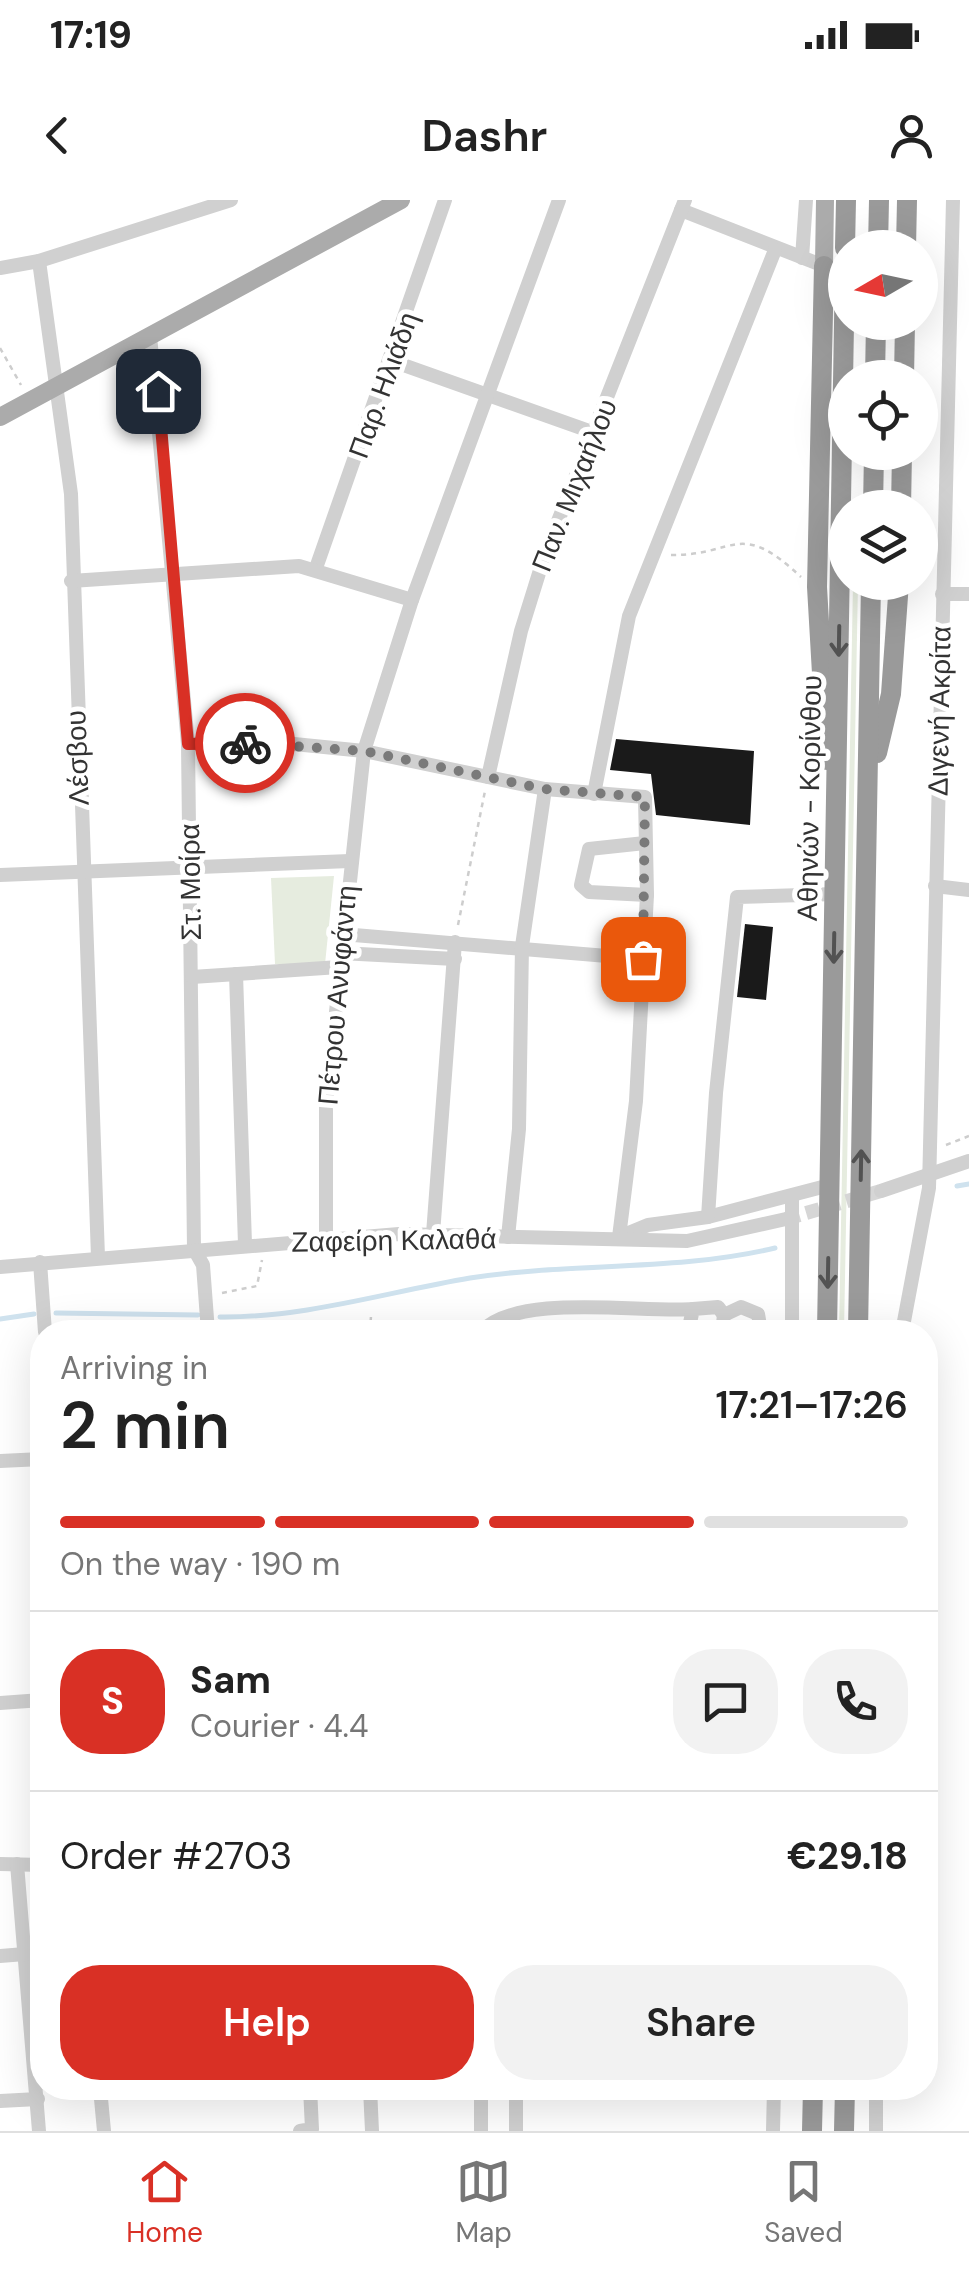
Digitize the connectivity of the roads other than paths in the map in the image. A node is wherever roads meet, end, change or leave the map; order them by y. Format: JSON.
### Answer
{"nodes":[{"id":1,"x":230,"y":200,"type":"edge"},
{"id":2,"x":401,"y":200,"type":"edge"},
{"id":3,"x":445,"y":200,"type":"edge"},
{"id":4,"x":559,"y":200,"type":"edge"},
{"id":5,"x":806,"y":200,"type":"edge"},
{"id":6,"x":826,"y":200,"type":"edge"},
{"id":7,"x":846,"y":200,"type":"edge"},
{"id":8,"x":879,"y":200,"type":"edge"},
{"id":9,"x":906,"y":200,"type":"edge"},
{"id":10,"x":953,"y":200,"type":"edge"},
{"id":11,"x":683,"y":205,"type":"edge"},
{"id":12,"x":830,"y":230,"type":"edge"},
{"id":13,"x":845,"y":230,"type":"edge"},
{"id":14,"x":878,"y":230,"type":"edge"},
{"id":15,"x":906,"y":230,"type":"edge"},
{"id":16,"x":969,"y":240,"type":"edge"},
{"id":17,"x":952,"y":241,"type":"junction"},
{"id":18,"x":775,"y":250,"type":"junction"},
{"id":19,"x":802,"y":258,"type":"junction"},
{"id":20,"x":39,"y":261,"type":"junction"},
{"id":21,"x":828,"y":264,"type":"edge"},
{"id":22,"x":0,"y":268,"type":"edge"},
{"id":23,"x":150,"y":336,"type":"junction"},
{"id":24,"x":831,"y":340,"type":"edge"},
{"id":25,"x":835,"y":340,"type":"edge"},
{"id":26,"x":392,"y":361,"type":"junction"},
{"id":27,"x":59,"y":385,"type":"junction"},
{"id":28,"x":490,"y":392,"type":"junction"},
{"id":29,"x":0,"y":417,"type":"edge"},
{"id":30,"x":596,"y":433,"type":"junction"},
{"id":31,"x":316,"y":568,"type":"junction"},
{"id":32,"x":174,"y":574,"type":"junction"},
{"id":33,"x":71,"y":581,"type":"junction"},
{"id":34,"x":942,"y":594,"type":"junction"},
{"id":35,"x":969,"y":594,"type":"edge"},
{"id":36,"x":412,"y":600,"type":"junction"},
{"id":37,"x":871,"y":600,"type":"edge"},
{"id":38,"x":898,"y":600,"type":"edge"},
{"id":39,"x":188,"y":744,"type":"junction"},
{"id":40,"x":364,"y":751,"type":"junction"},
{"id":41,"x":488,"y":777,"type":"junction"},
{"id":42,"x":544,"y":789,"type":"junction"},
{"id":43,"x":594,"y":794,"type":"junction"},
{"id":44,"x":867,"y":794,"type":"junction"},
{"id":45,"x":836,"y":816,"type":"junction"},
{"id":46,"x":645,"y":844,"type":"junction"},
{"id":47,"x":350,"y":861,"type":"junction"},
{"id":48,"x":190,"y":869,"type":"junction"},
{"id":49,"x":81,"y":872,"type":"junction"},
{"id":50,"x":0,"y":874,"type":"edge"},
{"id":51,"x":935,"y":886,"type":"junction"},
{"id":52,"x":969,"y":890,"type":"edge"},
{"id":53,"x":835,"y":894,"type":"junction"},
{"id":54,"x":647,"y":896,"type":"junction"},
{"id":55,"x":342,"y":934,"type":"junction"},
{"id":56,"x":455,"y":942,"type":"junction"},
{"id":57,"x":522,"y":946,"type":"junction"},
{"id":58,"x":456,"y":958,"type":"junction"},
{"id":59,"x":643,"y":959,"type":"junction"},
{"id":60,"x":340,"y":960,"type":"junction"},
{"id":61,"x":236,"y":974,"type":"junction"},
{"id":62,"x":192,"y":977,"type":"junction"},
{"id":63,"x":969,"y":1162,"type":"edge"},
{"id":64,"x":830,"y":1184,"type":"junction"},
{"id":65,"x":880,"y":1191,"type":"tunnel mouth"},
{"id":66,"x":792,"y":1197,"type":"junction"},
{"id":67,"x":708,"y":1216,"type":"junction"},
{"id":68,"x":786,"y":1219,"type":"tunnel mouth"},
{"id":69,"x":433,"y":1234,"type":"junction"},
{"id":70,"x":508,"y":1236,"type":"junction"},
{"id":71,"x":619,"y":1237,"type":"junction"},
{"id":72,"x":326,"y":1241,"type":"junction"},
{"id":73,"x":245,"y":1244,"type":"junction"},
{"id":74,"x":194,"y":1249,"type":"junction"},
{"id":75,"x":98,"y":1258,"type":"junction"},
{"id":76,"x":40,"y":1262,"type":"junction"},
{"id":77,"x":0,"y":1267,"type":"edge"},
{"id":78,"x":693,"y":1309,"type":"junction"},
{"id":79,"x":724,"y":1316,"type":"junction"},
{"id":80,"x":43,"y":1320,"type":"edge"},
{"id":81,"x":207,"y":1320,"type":"edge"},
{"id":82,"x":498,"y":1320,"type":"edge"},
{"id":83,"x":691,"y":1320,"type":"edge"},
{"id":84,"x":724,"y":1320,"type":"edge"},
{"id":85,"x":759,"y":1320,"type":"edge"},
{"id":86,"x":792,"y":1320,"type":"edge"},
{"id":87,"x":827,"y":1320,"type":"edge"},
{"id":88,"x":858,"y":1320,"type":"edge"},
{"id":89,"x":904,"y":1320,"type":"edge"},
{"id":90,"x":30,"y":1460,"type":"edge"},
{"id":91,"x":0,"y":1461,"type":"edge"},
{"id":92,"x":30,"y":1701,"type":"edge"},
{"id":93,"x":0,"y":1703,"type":"edge"},
{"id":94,"x":0,"y":1864,"type":"edge"},
{"id":95,"x":16,"y":1864,"type":"junction"},
{"id":96,"x":30,"y":1865,"type":"edge"},
{"id":97,"x":25,"y":1954,"type":"junction"},
{"id":98,"x":0,"y":1956,"type":"edge"},
{"id":99,"x":30,"y":2010,"type":"edge"},
{"id":100,"x":30,"y":2099,"type":"edge"},
{"id":101,"x":38,"y":2100,"type":"edge"},
{"id":102,"x":101,"y":2100,"type":"edge"},
{"id":103,"x":311,"y":2100,"type":"edge"},
{"id":104,"x":371,"y":2100,"type":"edge"},
{"id":105,"x":481,"y":2100,"type":"edge"},
{"id":106,"x":516,"y":2100,"type":"edge"},
{"id":107,"x":774,"y":2100,"type":"edge"},
{"id":108,"x":813,"y":2100,"type":"edge"},
{"id":109,"x":845,"y":2100,"type":"edge"},
{"id":110,"x":876,"y":2100,"type":"edge"},
{"id":111,"x":0,"y":2101,"type":"edge"},
{"id":112,"x":39,"y":2131,"type":"edge"},
{"id":113,"x":104,"y":2131,"type":"edge"},
{"id":114,"x":300,"y":2131,"type":"edge"},
{"id":115,"x":372,"y":2131,"type":"edge"},
{"id":116,"x":481,"y":2131,"type":"edge"},
{"id":117,"x":516,"y":2131,"type":"edge"},
{"id":118,"x":774,"y":2131,"type":"edge"},
{"id":119,"x":812,"y":2131,"type":"edge"},
{"id":120,"x":844,"y":2131,"type":"edge"},
{"id":121,"x":876,"y":2131,"type":"edge"}],
"edges":[{"from":1,"to":20,"type":"street"},
{"from":2,"to":23,"type":"main road"},
{"from":3,"to":26,"type":"street","name":"Παρ. Ηλιάδη"},
{"from":4,"to":28,"type":"street","name":"Πέτρου Ανυφάντη"},
{"from":5,"to":19,"type":"street"},
{"from":6,"to":12,"type":"main road"},
{"from":7,"to":13,"type":"highway"},
{"from":8,"to":14,"type":"highway"},
{"from":9,"to":15,"type":"highway"},
{"from":10,"to":17,"type":"street","name":"Διγενή Ακρίτα"},
{"from":11,"to":18,"type":"street"},
{"from":11,"to":30,"type":"street","name":"Παν. Μιχαήλου"},
{"from":16,"to":17,"type":"street"},
{"from":17,"to":34,"type":"street","name":"Διγενή Ακρίτα"},
{"from":18,"to":19,"type":"street"},
{"from":18,"to":43,"type":"street"},
{"from":19,"to":21,"type":"street"},
{"from":20,"to":22,"type":"street"},
{"from":20,"to":27,"type":"street","name":"Λέσβου"},
{"from":23,"to":27,"type":"main road"},
{"from":23,"to":32,"type":"street","name":"Στ. Μοίρα"},
{"from":24,"to":45,"type":"highway"},
{"from":25,"to":45,"type":"highway","name":"Αθηνών - Κορίνθου","one_way":true},
{"from":26,"to":28,"type":"street"},
{"from":26,"to":31,"type":"street","name":"Παρ. Ηλιάδη"},
{"from":27,"to":29,"type":"main road"},
{"from":27,"to":33,"type":"street","name":"Λέσβου"},
{"from":28,"to":30,"type":"street"},
{"from":28,"to":36,"type":"street","name":"Πέτρου Ανυφάντη"},
{"from":30,"to":41,"type":"street","name":"Παν. Μιχαήλου"},
{"from":31,"to":32,"type":"street"},
{"from":31,"to":36,"type":"street"},
{"from":32,"to":33,"type":"street"},
{"from":32,"to":39,"type":"street","name":"Στ. Μοίρα"},
{"from":33,"to":49,"type":"street","name":"Λέσβου"},
{"from":34,"to":35,"type":"street"},
{"from":34,"to":51,"type":"street","name":"Διγενή Ακρίτα"},
{"from":36,"to":40,"type":"street","name":"Πέτρου Ανυφάντη"},
{"from":37,"to":44,"type":"highway","name":"Αθηνών - Κορίνθου"},
{"from":38,"to":44,"type":"highway"},
{"from":39,"to":40,"type":"street"},
{"from":39,"to":48,"type":"street","name":"Στ. Μοίρα"},
{"from":40,"to":41,"type":"street"},
{"from":40,"to":47,"type":"street","name":"Πέτρου Ανυφάντη"},
{"from":41,"to":42,"type":"street"},
{"from":42,"to":43,"type":"street"},
{"from":42,"to":57,"type":"street"},
{"from":43,"to":46,"type":"street"},
{"from":88,"to":44,"type":"highway","name":"Αθηνών - Κορίνθου","one_way":true},
{"from":45,"to":53,"type":"highway","name":"Αθηνών - Κορίνθου"},
{"from":46,"to":54,"type":"street"},
{"from":46,"to":54,"type":"street"},
{"from":47,"to":48,"type":"street"},
{"from":47,"to":55,"type":"street","name":"Πέτρου Ανυφάντη"},
{"from":48,"to":49,"type":"street"},
{"from":48,"to":62,"type":"street","name":"Στ. Μοίρα"},
{"from":49,"to":50,"type":"street"},
{"from":49,"to":75,"type":"street","name":"Λέσβου"},
{"from":51,"to":52,"type":"street"},
{"from":51,"to":89,"type":"street","name":"Διγενή Ακρίτα"},
{"from":53,"to":64,"type":"highway","name":"Αθηνών - Κορίνθου","one_way":true},
{"from":53,"to":67,"type":"street"},
{"from":54,"to":59,"type":"street"},
{"from":55,"to":56,"type":"street"},
{"from":55,"to":60,"type":"street","name":"Πέτρου Ανυφάντη"},
{"from":56,"to":57,"type":"street"},
{"from":56,"to":58,"type":"street"},
{"from":57,"to":59,"type":"street"},
{"from":57,"to":70,"type":"street"},
{"from":58,"to":60,"type":"street"},
{"from":58,"to":69,"type":"street"},
{"from":59,"to":71,"type":"street"},
{"from":60,"to":61,"type":"street"},
{"from":60,"to":72,"type":"street","name":"Πέτρου Ανυφάντη"},
{"from":61,"to":62,"type":"street"},
{"from":61,"to":73,"type":"street"},
{"from":62,"to":74,"type":"street","name":"Στ. Μοίρα"},
{"from":63,"to":65,"type":"street"},
{"from":64,"to":66,"type":"street"},
{"from":64,"to":87,"type":"highway","name":"Αθηνών - Κορίνθου","one_way":true},
{"from":66,"to":67,"type":"street"},
{"from":66,"to":86,"type":"street"},
{"from":67,"to":71,"type":"street"},
{"from":68,"to":71,"type":"street","name":"Ζαφείρη Καλαθά"},
{"from":69,"to":70,"type":"street","name":"Ζαφείρη Καλαθά"},
{"from":69,"to":72,"type":"street","name":"Ζαφείρη Καλαθά"},
{"from":70,"to":71,"type":"street","name":"Ζαφείρη Καλαθά"},
{"from":72,"to":73,"type":"street","name":"Ζαφείρη Καλαθά"},
{"from":73,"to":74,"type":"street","name":"Ζαφείρη Καλαθά"},
{"from":74,"to":75,"type":"street","name":"Ζαφείρη Καλαθά"},
{"from":74,"to":81,"type":"street","name":"Στ. Μοίρα"},
{"from":75,"to":76,"type":"street","name":"Ζαφείρη Καλαθά"},
{"from":76,"to":77,"type":"street","name":"Ζαφείρη Καλαθά"},
{"from":76,"to":80,"type":"street"},
{"from":78,"to":79,"type":"street"},
{"from":78,"to":82,"type":"street"},
{"from":78,"to":83,"type":"street"},
{"from":79,"to":84,"type":"street"},
{"from":79,"to":85,"type":"street"},
{"from":90,"to":91,"type":"street"},
{"from":92,"to":93,"type":"street"},
{"from":94,"to":95,"type":"street"},
{"from":95,"to":96,"type":"street"},
{"from":95,"to":97,"type":"street"},
{"from":97,"to":98,"type":"street"},
{"from":97,"to":99,"type":"street"},
{"from":100,"to":111,"type":"street"},
{"from":101,"to":112,"type":"street"},
{"from":102,"to":113,"type":"street"},
{"from":103,"to":114,"type":"street"},
{"from":104,"to":115,"type":"street"},
{"from":105,"to":116,"type":"street"},
{"from":106,"to":117,"type":"street"},
{"from":107,"to":118,"type":"street"},
{"from":108,"to":119,"type":"highway"},
{"from":109,"to":120,"type":"highway"},
{"from":110,"to":121,"type":"street"}]}
